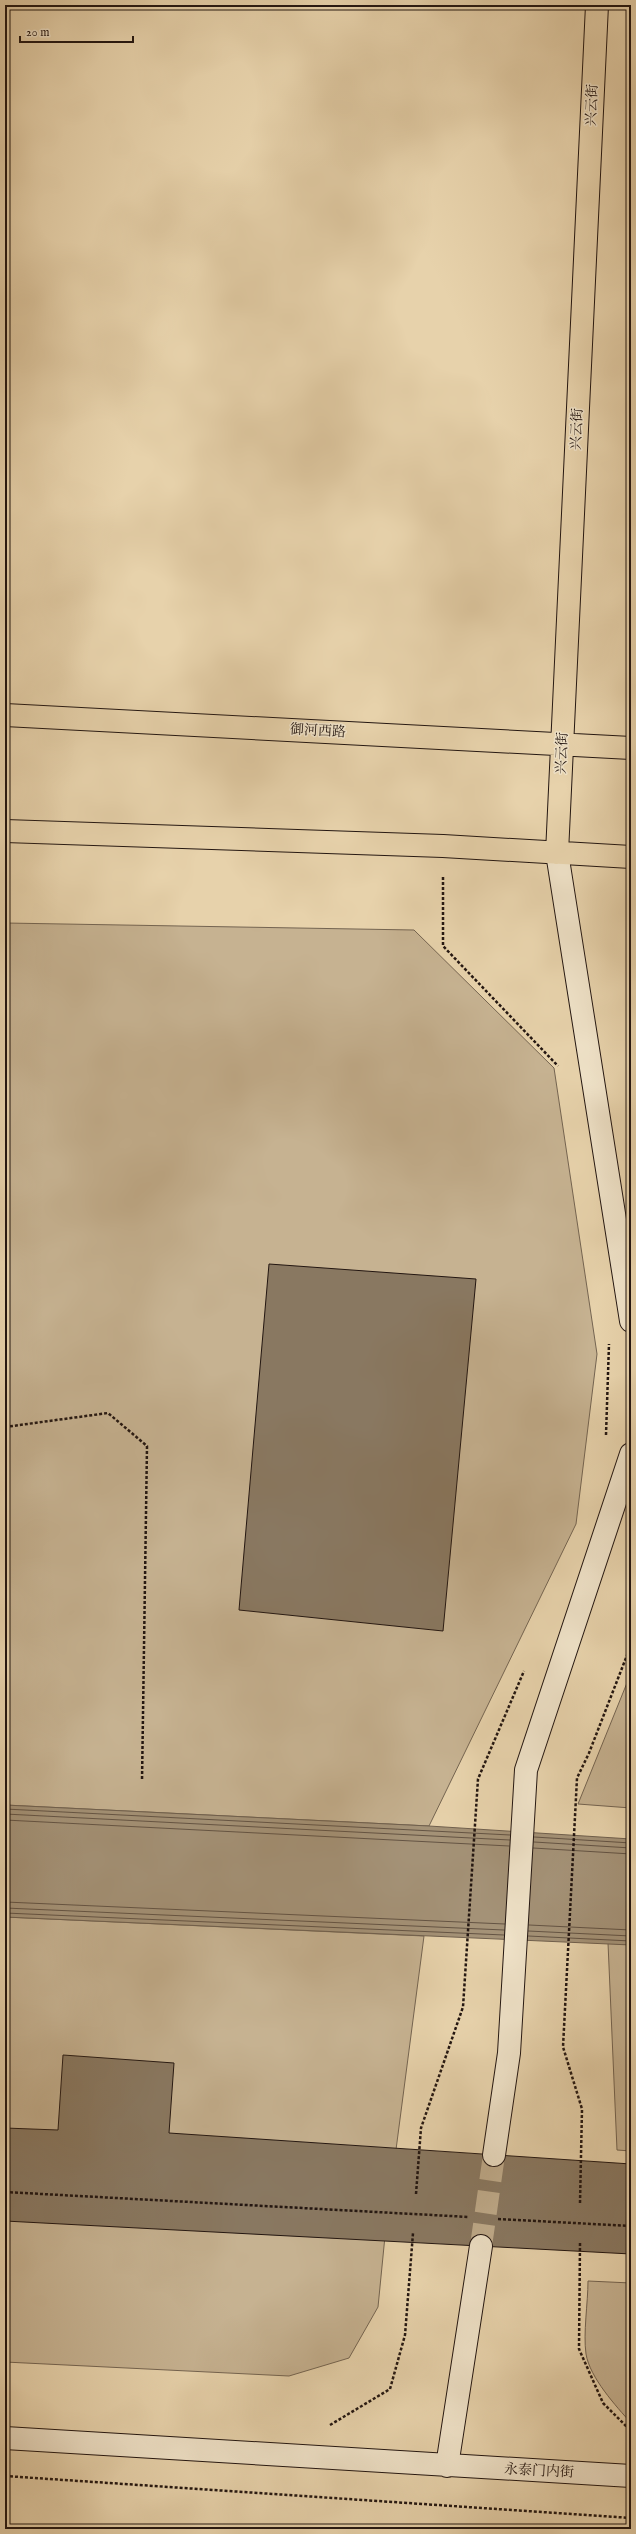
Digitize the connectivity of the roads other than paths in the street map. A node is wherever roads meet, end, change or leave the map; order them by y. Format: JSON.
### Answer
{"nodes":[{"id":1,"x":597,"y":5,"type":"edge"},
{"id":2,"x":5,"y":715,"type":"edge"},
{"id":3,"x":563,"y":743,"type":"junction"},
{"id":4,"x":631,"y":748,"type":"edge"},
{"id":5,"x":5,"y":830,"type":"edge"},
{"id":6,"x":557,"y":853,"type":"junction"},
{"id":7,"x":631,"y":857,"type":"edge"},
{"id":8,"x":631,"y":1321,"type":"edge"},
{"id":9,"x":631,"y":1454,"type":"edge"},
{"id":10,"x":494,"y":2155,"type":"tunnel mouth"},
{"id":11,"x":481,"y":2246,"type":"tunnel mouth"},
{"id":12,"x":5,"y":2438,"type":"edge"},
{"id":13,"x":447,"y":2466,"type":"junction"},
{"id":14,"x":631,"y":2476,"type":"edge"}],
"edges":[{"from":1,"to":3,"type":"main road","name":"兴云街"},
{"from":2,"to":3,"type":"main road","name":"御河西路"},
{"from":3,"to":4,"type":"main road","name":"御河西路"},
{"from":3,"to":6,"type":"main road","name":"兴云街"},
{"from":5,"to":6,"type":"main road"},
{"from":6,"to":7,"type":"main road"},
{"from":6,"to":8,"type":"main road"},
{"from":9,"to":10,"type":"main road"},
{"from":11,"to":13,"type":"main road"},
{"from":12,"to":13,"type":"main road","name":"永泰门内街"},
{"from":13,"to":14,"type":"main road","name":"永泰门内街"}]}
